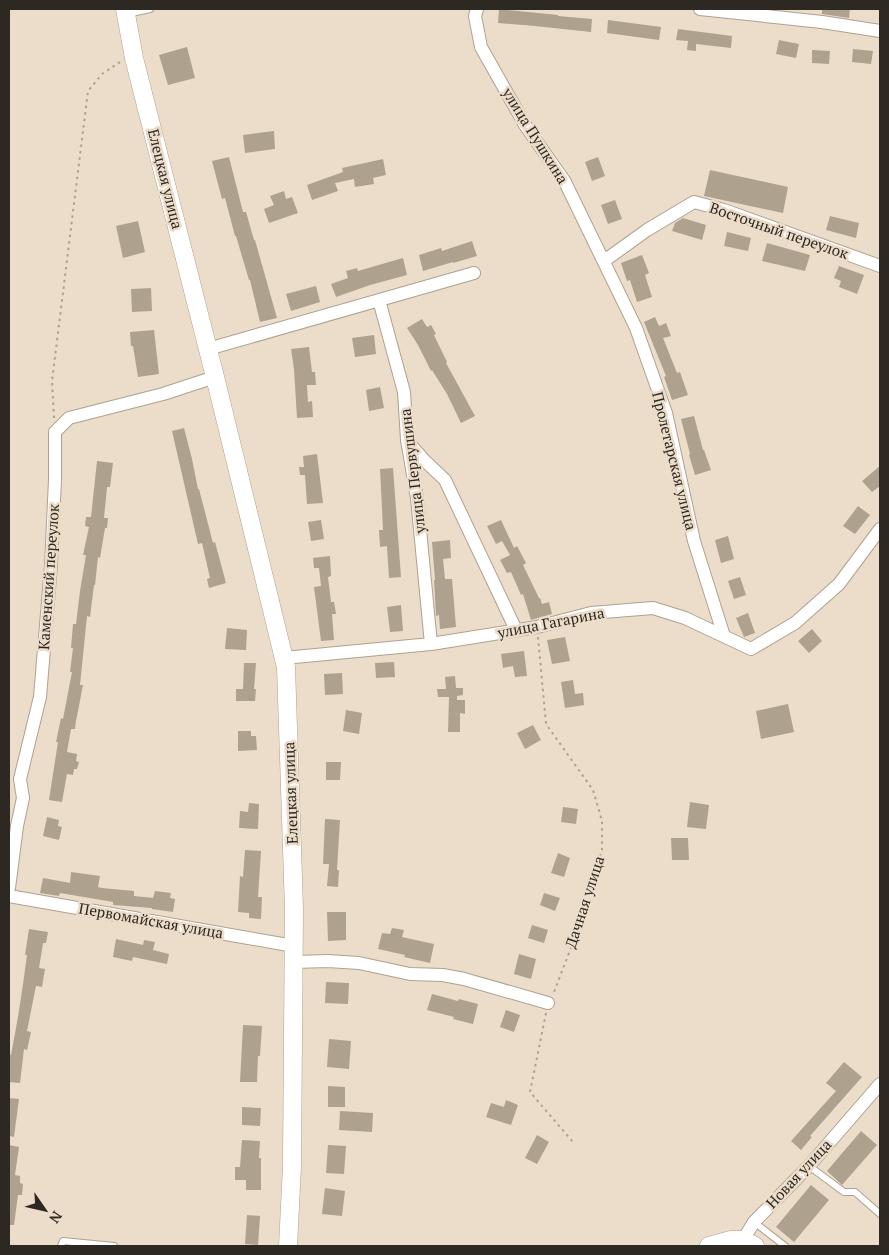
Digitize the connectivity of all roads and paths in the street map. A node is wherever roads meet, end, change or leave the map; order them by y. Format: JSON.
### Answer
{"nodes":[{"id":1,"x":150,"y":9,"type":"edge"},
{"id":2,"x":477,"y":9,"type":"edge"},
{"id":3,"x":700,"y":9,"type":"edge"},
{"id":4,"x":125,"y":12,"type":"edge"},
{"id":5,"x":880,"y":31,"type":"edge"},
{"id":6,"x":133,"y":53,"type":"junction"},
{"id":7,"x":604,"y":261,"type":"junction"},
{"id":8,"x":880,"y":266,"type":"edge"},
{"id":9,"x":474,"y":273,"type":"dead end"},
{"id":10,"x":379,"y":300,"type":"junction"},
{"id":11,"x":208,"y":349,"type":"junction"},
{"id":12,"x":215,"y":377,"type":"junction"},
{"id":13,"x":55,"y":432,"type":"junction"},
{"id":14,"x":407,"y":440,"type":"junction"},
{"id":15,"x":880,"y":529,"type":"edge"},
{"id":16,"x":537,"y":627,"type":"junction"},
{"id":17,"x":516,"y":630,"type":"junction"},
{"id":18,"x":724,"y":636,"type":"junction"},
{"id":19,"x":431,"y":644,"type":"junction"},
{"id":20,"x":284,"y":658,"type":"junction"},
{"id":21,"x":9,"y":888,"type":"edge"},
{"id":22,"x":9,"y":896,"type":"edge"},
{"id":23,"x":294,"y":954,"type":"junction"},
{"id":24,"x":548,"y":1003,"type":"junction"},
{"id":25,"x":880,"y":1084,"type":"edge"},
{"id":26,"x":573,"y":1142,"type":"dead end"},
{"id":27,"x":809,"y":1166,"type":"junction"},
{"id":28,"x":880,"y":1214,"type":"edge"},
{"id":29,"x":754,"y":1222,"type":"junction"},
{"id":30,"x":749,"y":1243,"type":"edge"},
{"id":31,"x":61,"y":1246,"type":"edge"},
{"id":32,"x":114,"y":1246,"type":"edge"},
{"id":33,"x":288,"y":1246,"type":"edge"},
{"id":34,"x":709,"y":1246,"type":"edge"},
{"id":35,"x":785,"y":1246,"type":"edge"}],
"edges":[{"from":1,"to":4,"type":"lane"},
{"from":2,"to":7,"type":"street","name":"улица Пушкина"},
{"from":3,"to":5,"type":"street"},
{"from":4,"to":6,"type":"main road","name":"Елецкая улица"},
{"from":6,"to":11,"type":"main road","name":"Елецкая улица"},
{"from":6,"to":13,"type":"path"},
{"from":7,"to":8,"type":"street","name":"Восточный переулок"},
{"from":7,"to":18,"type":"street","name":"Пролетарская улица"},
{"from":9,"to":10,"type":"street"},
{"from":10,"to":11,"type":"street"},
{"from":10,"to":14,"type":"street","name":"улица Первушина"},
{"from":11,"to":12,"type":"main road","name":"Елецкая улица"},
{"from":12,"to":13,"type":"street"},
{"from":12,"to":20,"type":"main road","name":"Елецкая улица"},
{"from":13,"to":21,"type":"street","name":"Каменский переулок"},
{"from":14,"to":17,"type":"street"},
{"from":14,"to":19,"type":"street","name":"улица Первушина"},
{"from":15,"to":18,"type":"street","name":"улица Гагарина"},
{"from":16,"to":17,"type":"street","name":"улица Гагарина"},
{"from":16,"to":18,"type":"street","name":"улица Гагарина"},
{"from":16,"to":24,"type":"path","name":"Дачная улица"},
{"from":17,"to":19,"type":"street","name":"улица Гагарина"},
{"from":19,"to":20,"type":"street","name":"улица Гагарина"},
{"from":20,"to":23,"type":"main road","name":"Елецкая улица"},
{"from":22,"to":23,"type":"street","name":"Первомайская улица"},
{"from":23,"to":24,"type":"street","name":"Первомайская улица"},
{"from":23,"to":33,"type":"main road","name":"Елецкая улица"},
{"from":24,"to":26,"type":"path","name":"Дачная улица"},
{"from":25,"to":27,"type":"street","name":"Новая улица"},
{"from":27,"to":28,"type":"lane"},
{"from":27,"to":29,"type":"street","name":"Новая улица"},
{"from":29,"to":30,"type":"street","name":"Новая улица"},
{"from":29,"to":35,"type":"lane"},
{"from":30,"to":34,"type":"main road","name":"Новая улица"},
{"from":31,"to":32,"type":"lane"}]}
